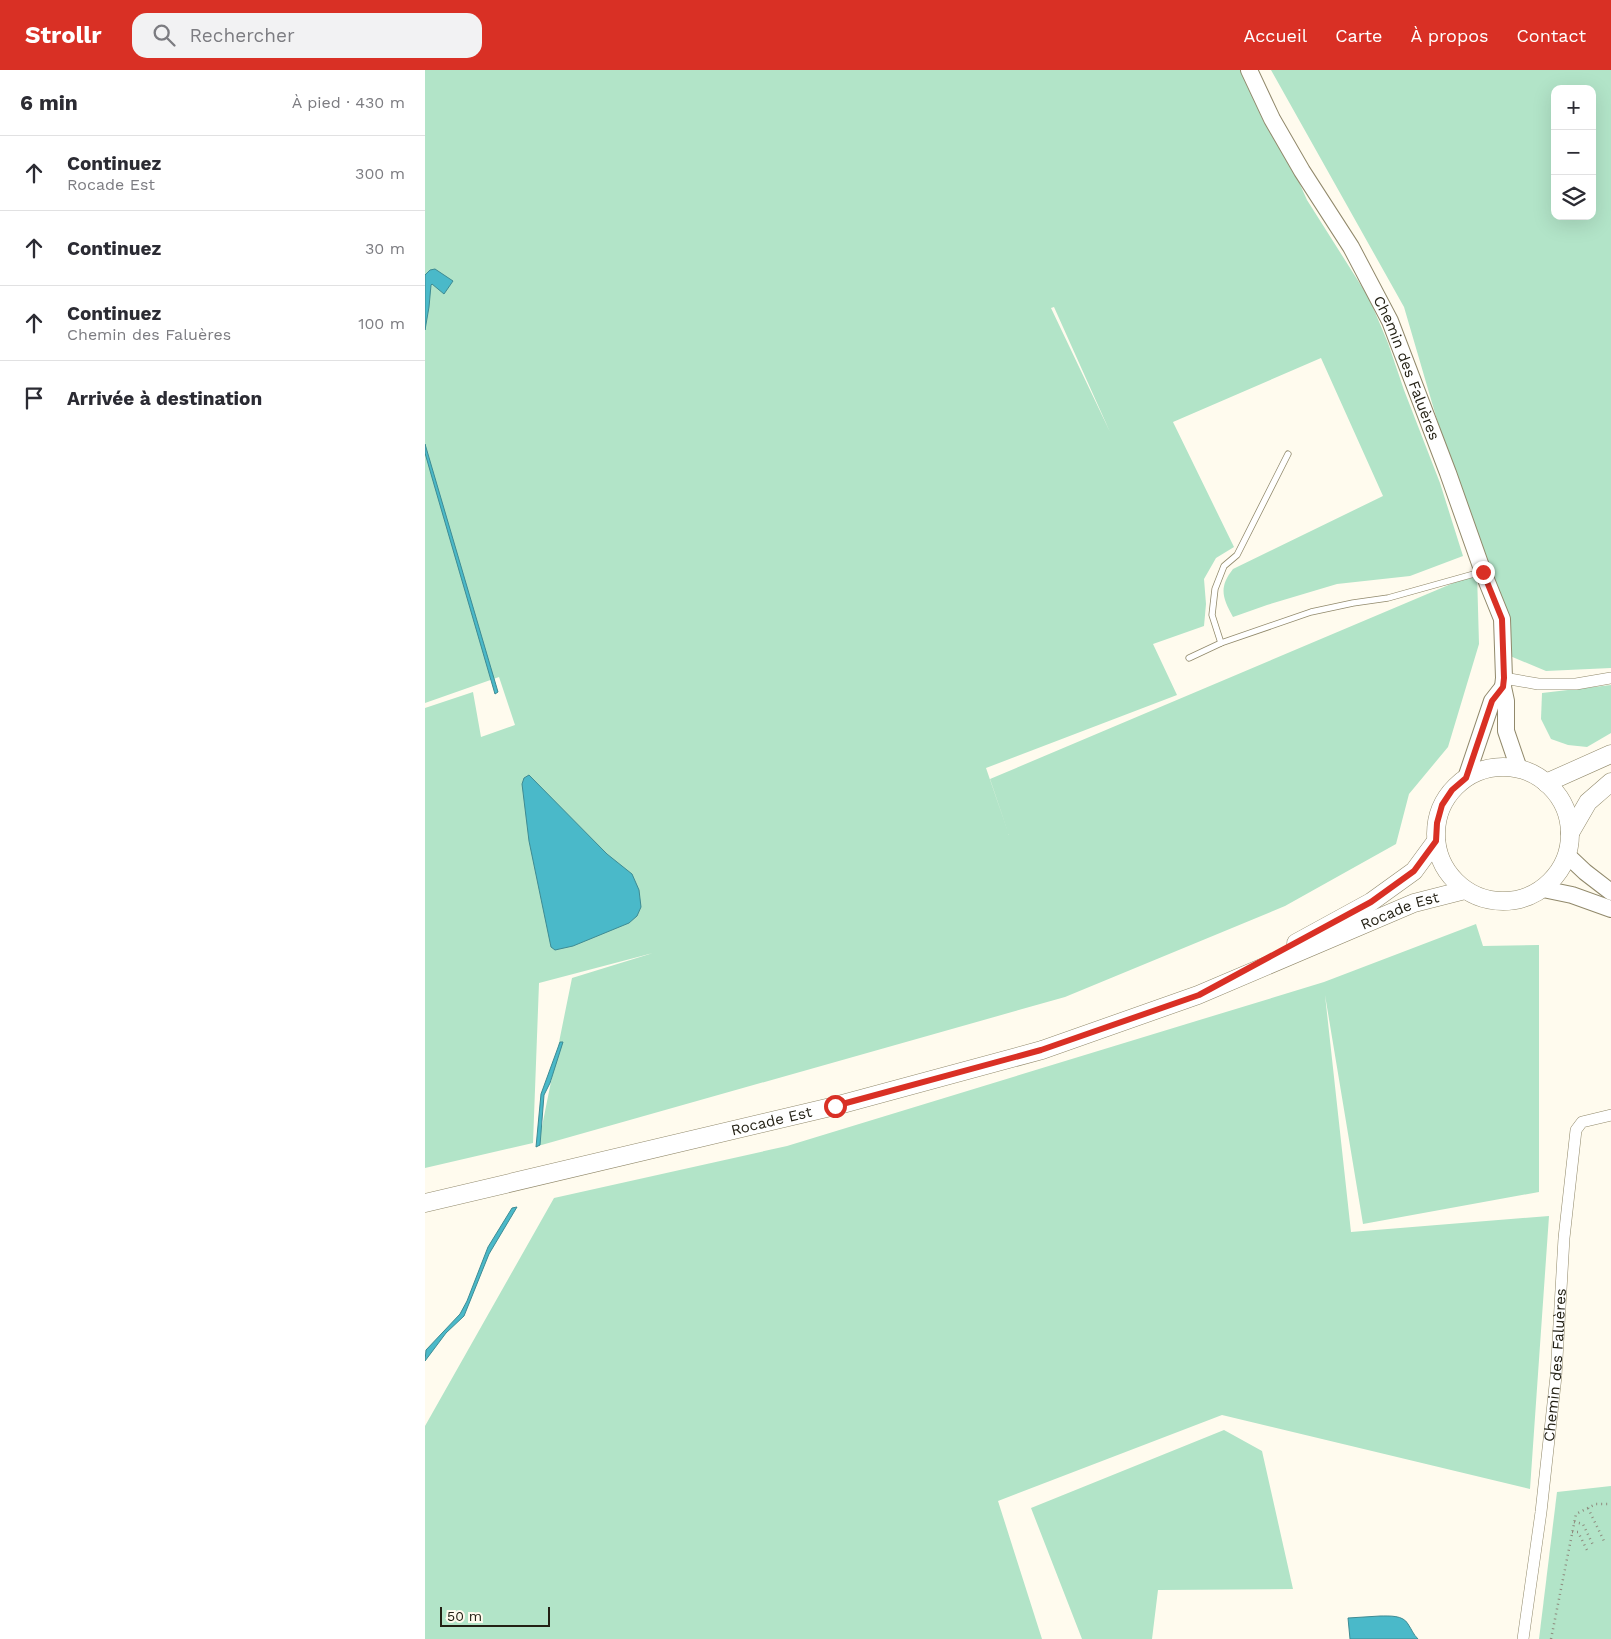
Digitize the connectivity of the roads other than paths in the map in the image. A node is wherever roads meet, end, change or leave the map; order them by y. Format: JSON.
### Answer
{"nodes":[{"id":1,"x":1249,"y":70,"type":"edge"},
{"id":2,"x":1288,"y":454,"type":"dead end"},
{"id":3,"x":1483,"y":572,"type":"junction"},
{"id":4,"x":1221,"y":643,"type":"junction"},
{"id":5,"x":1189,"y":658,"type":"dead end"},
{"id":6,"x":1611,"y":678,"type":"edge"},
{"id":7,"x":1503,"y":683,"type":"junction"},
{"id":8,"x":1611,"y":754,"type":"edge"},
{"id":9,"x":1519,"y":769,"type":"junction"},
{"id":10,"x":1466,"y":778,"type":"junction"},
{"id":11,"x":1611,"y":782,"type":"edge"},
{"id":12,"x":1546,"y":783,"type":"junction"},
{"id":13,"x":1570,"y":832,"type":"junction"},
{"id":14,"x":1436,"y":841,"type":"junction"},
{"id":15,"x":1567,"y":855,"type":"junction"},
{"id":16,"x":1543,"y":889,"type":"junction"},
{"id":17,"x":1465,"y":890,"type":"junction"},
{"id":18,"x":1611,"y":892,"type":"edge"},
{"id":19,"x":1611,"y":909,"type":"edge"},
{"id":20,"x":1199,"y":995,"type":"junction"},
{"id":21,"x":1611,"y":1115,"type":"edge"},
{"id":22,"x":425,"y":1203,"type":"edge"},
{"id":23,"x":1523,"y":1639,"type":"edge"}],
"edges":[{"from":1,"to":3,"type":"street","name":"Chemin des Faluères"},
{"from":2,"to":4,"type":"lane"},
{"from":3,"to":4,"type":"lane"},
{"from":3,"to":7,"type":"street","name":"Chemin des Faluères"},
{"from":4,"to":5,"type":"lane"},
{"from":6,"to":7,"type":"street"},
{"from":7,"to":9,"type":"street","name":"Chemin des Faluères"},
{"from":7,"to":10,"type":"street"},
{"from":8,"to":12,"type":"main road"},
{"from":9,"to":10,"type":"main road"},
{"from":9,"to":12,"type":"main road"},
{"from":10,"to":14,"type":"main road"},
{"from":11,"to":13,"type":"main road"},
{"from":12,"to":13,"type":"main road"},
{"from":13,"to":15,"type":"main road"},
{"from":14,"to":17,"type":"main road"},
{"from":14,"to":20,"type":"main road","name":"Rocade Est"},
{"from":15,"to":16,"type":"main road"},
{"from":15,"to":18,"type":"street"},
{"from":16,"to":17,"type":"main road"},
{"from":16,"to":19,"type":"street"},
{"from":17,"to":20,"type":"main road","name":"Rocade Est"},
{"from":20,"to":22,"type":"main road","name":"Rocade Est"},
{"from":21,"to":23,"type":"street","name":"Chemin des Faluères"}]}
